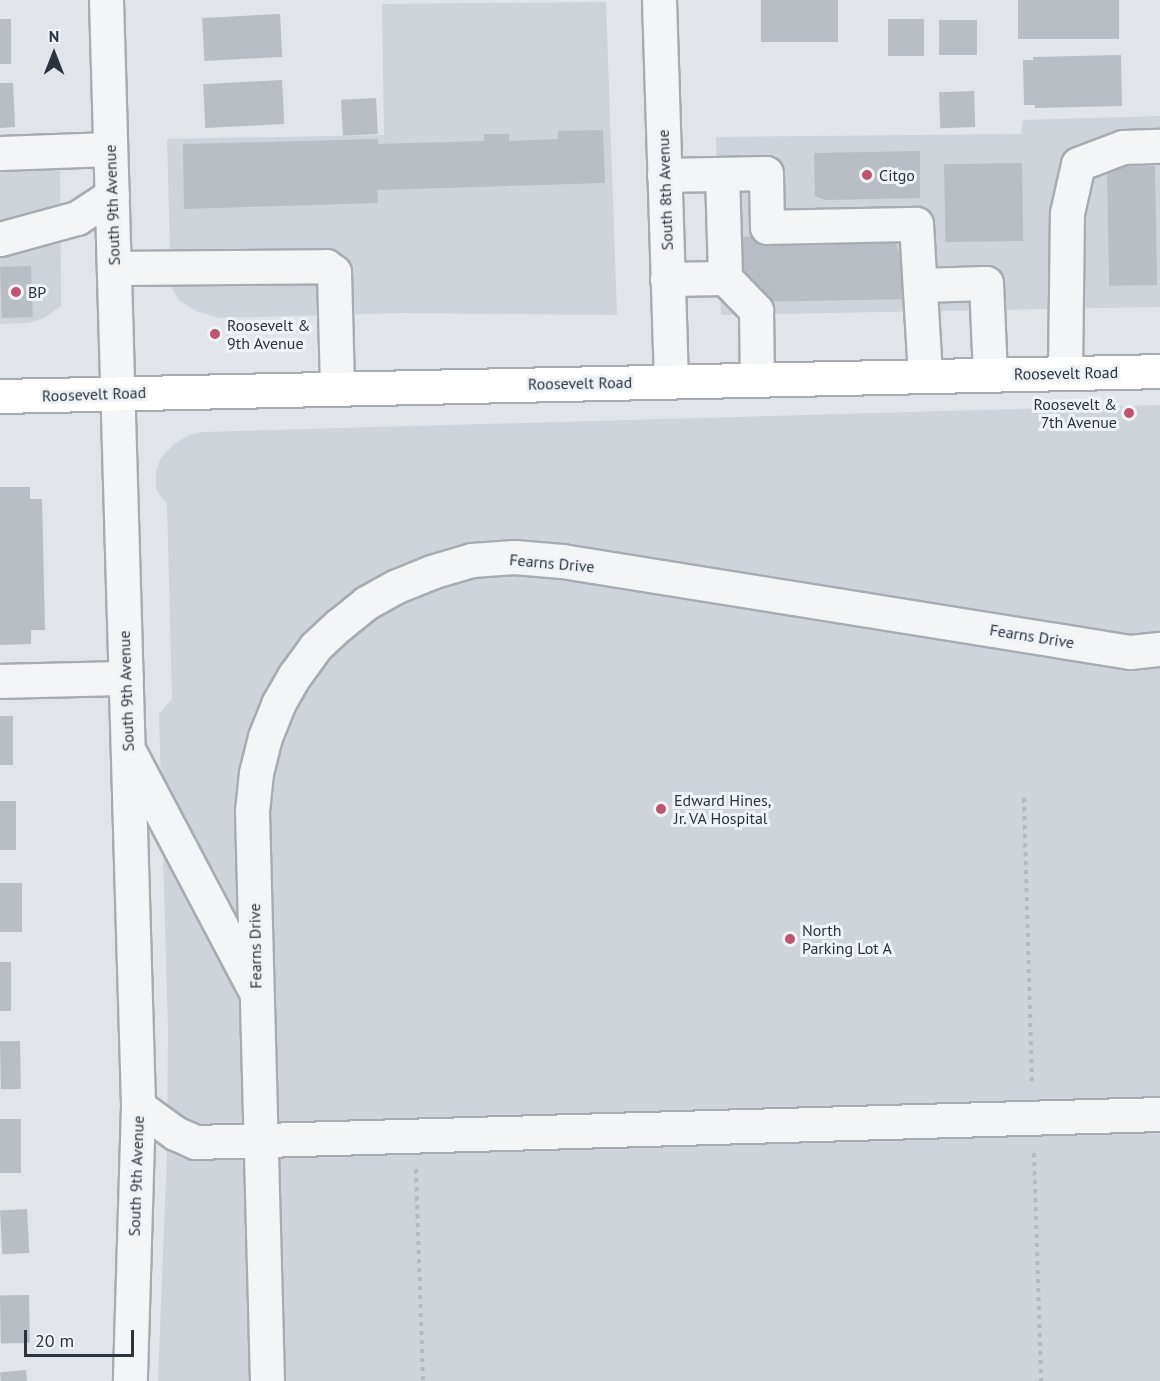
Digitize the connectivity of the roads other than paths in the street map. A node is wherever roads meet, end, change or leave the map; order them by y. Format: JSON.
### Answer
{"nodes":[{"id":1,"x":106,"y":0,"type":"edge"},
{"id":2,"x":659,"y":0,"type":"edge"},
{"id":3,"x":1160,"y":146,"type":"edge"},
{"id":4,"x":110,"y":149,"type":"junction"},
{"id":5,"x":0,"y":153,"type":"edge"},
{"id":6,"x":722,"y":174,"type":"junction"},
{"id":7,"x":664,"y":175,"type":"junction"},
{"id":8,"x":112,"y":195,"type":"junction"},
{"id":9,"x":723,"y":227,"type":"junction"},
{"id":10,"x":767,"y":227,"type":"junction"},
{"id":11,"x":0,"y":239,"type":"edge"},
{"id":12,"x":114,"y":268,"type":"junction"},
{"id":13,"x":725,"y":278,"type":"junction"},
{"id":14,"x":668,"y":279,"type":"junction"},
{"id":15,"x":920,"y":285,"type":"junction"},
{"id":16,"x":1160,"y":371,"type":"edge"},
{"id":17,"x":1065,"y":373,"type":"junction"},
{"id":18,"x":990,"y":374,"type":"junction"},
{"id":19,"x":925,"y":376,"type":"junction"},
{"id":20,"x":757,"y":379,"type":"junction"},
{"id":21,"x":671,"y":381,"type":"junction"},
{"id":22,"x":337,"y":388,"type":"junction"},
{"id":23,"x":117,"y":393,"type":"junction"},
{"id":24,"x":0,"y":396,"type":"edge"},
{"id":25,"x":1160,"y":649,"type":"edge"},
{"id":26,"x":126,"y":678,"type":"junction"},
{"id":27,"x":0,"y":681,"type":"edge"},
{"id":28,"x":128,"y":748,"type":"junction"},
{"id":29,"x":256,"y":994,"type":"junction"},
{"id":30,"x":138,"y":1106,"type":"junction"},
{"id":31,"x":1160,"y":1114,"type":"edge"},
{"id":32,"x":261,"y":1142,"type":"junction"},
{"id":33,"x":130,"y":1381,"type":"edge"},
{"id":34,"x":267,"y":1381,"type":"edge"}],
"edges":[{"from":1,"to":4,"type":"street","name":"South 9th Avenue"},
{"from":2,"to":7,"type":"street","name":"South 8th Avenue"},
{"from":3,"to":17,"type":"street"},
{"from":4,"to":5,"type":"street"},
{"from":4,"to":8,"type":"street","name":"South 9th Avenue"},
{"from":6,"to":7,"type":"street"},
{"from":6,"to":9,"type":"street"},
{"from":6,"to":10,"type":"street"},
{"from":7,"to":14,"type":"street","name":"South 8th Avenue"},
{"from":8,"to":11,"type":"street"},
{"from":8,"to":12,"type":"street","name":"South 9th Avenue"},
{"from":9,"to":10,"type":"street"},
{"from":9,"to":13,"type":"street"},
{"from":10,"to":15,"type":"street"},
{"from":12,"to":22,"type":"street"},
{"from":12,"to":23,"type":"street","name":"South 9th Avenue"},
{"from":13,"to":14,"type":"street"},
{"from":13,"to":20,"type":"street"},
{"from":14,"to":21,"type":"street","name":"South 8th Avenue"},
{"from":15,"to":18,"type":"street"},
{"from":15,"to":19,"type":"street"},
{"from":16,"to":17,"type":"main road","name":"Roosevelt Road"},
{"from":17,"to":18,"type":"main road","name":"Roosevelt Road"},
{"from":18,"to":19,"type":"main road","name":"Roosevelt Road"},
{"from":19,"to":20,"type":"main road","name":"Roosevelt Road"},
{"from":20,"to":21,"type":"main road","name":"Roosevelt Road"},
{"from":21,"to":22,"type":"main road","name":"Roosevelt Road"},
{"from":22,"to":23,"type":"main road","name":"Roosevelt Road"},
{"from":23,"to":24,"type":"main road","name":"Roosevelt Road"},
{"from":23,"to":26,"type":"street","name":"South 9th Avenue"},
{"from":25,"to":29,"type":"street","name":"Fearns Drive"},
{"from":26,"to":27,"type":"street"},
{"from":26,"to":28,"type":"street","name":"South 9th Avenue"},
{"from":28,"to":29,"type":"street"},
{"from":28,"to":30,"type":"street","name":"South 9th Avenue"},
{"from":29,"to":32,"type":"street","name":"Fearns Drive"},
{"from":30,"to":32,"type":"street"},
{"from":30,"to":33,"type":"street","name":"South 9th Avenue"},
{"from":31,"to":32,"type":"street"},
{"from":32,"to":34,"type":"street","name":"Fearns Drive"}]}
